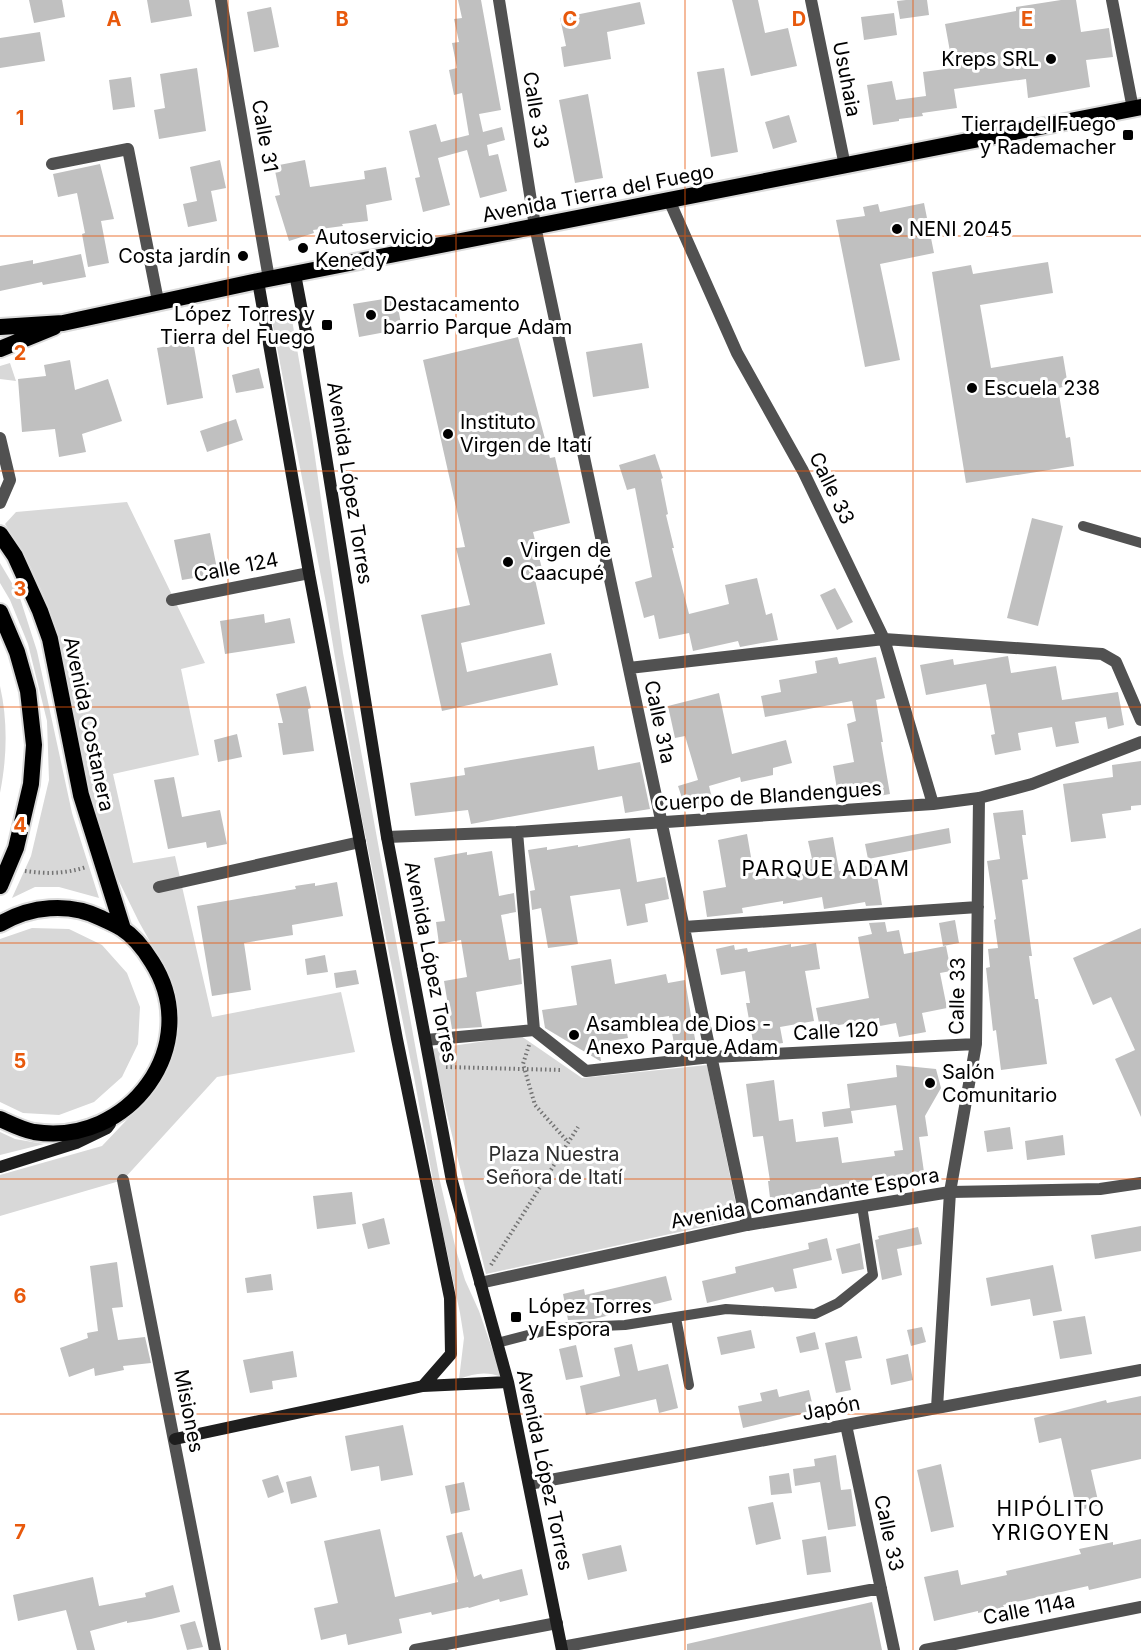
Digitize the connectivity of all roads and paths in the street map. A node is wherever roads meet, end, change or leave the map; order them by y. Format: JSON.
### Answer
{"nodes":[{"id":1,"x":221,"y":0,"type":"edge"},
{"id":2,"x":499,"y":0,"type":"edge"},
{"id":3,"x":811,"y":0,"type":"edge"},
{"id":4,"x":1112,"y":0,"type":"edge"},
{"id":5,"x":1137,"y":108,"type":"edge"},
{"id":6,"x":52,"y":164,"type":"dead end"},
{"id":7,"x":845,"y":166,"type":"junction"},
{"id":8,"x":669,"y":200,"type":"junction"},
{"id":9,"x":536,"y":226,"type":"junction"},
{"id":10,"x":295,"y":274,"type":"junction"},
{"id":11,"x":263,"y":280,"type":"junction"},
{"id":12,"x":158,"y":301,"type":"junction"},
{"id":13,"x":63,"y":323,"type":"junction"},
{"id":14,"x":0,"y":327,"type":"edge"},
{"id":15,"x":0,"y":349,"type":"edge"},
{"id":16,"x":0,"y":438,"type":"edge"},
{"id":17,"x":0,"y":503,"type":"edge"},
{"id":18,"x":1083,"y":526,"type":"dead end"},
{"id":19,"x":0,"y":534,"type":"edge"},
{"id":20,"x":1141,"y":543,"type":"edge"},
{"id":21,"x":309,"y":573,"type":"junction"},
{"id":22,"x":172,"y":600,"type":"dead end"},
{"id":23,"x":0,"y":612,"type":"edge"},
{"id":24,"x":884,"y":639,"type":"junction"},
{"id":25,"x":629,"y":668,"type":"junction"},
{"id":26,"x":1141,"y":720,"type":"edge"},
{"id":27,"x":1141,"y":742,"type":"edge"},
{"id":28,"x":979,"y":798,"type":"junction"},
{"id":29,"x":933,"y":804,"type":"junction"},
{"id":30,"x":662,"y":823,"type":"junction"},
{"id":31,"x":517,"y":832,"type":"junction"},
{"id":32,"x":387,"y":837,"type":"junction"},
{"id":33,"x":360,"y":842,"type":"junction"},
{"id":34,"x":101,"y":862,"type":"junction"},
{"id":35,"x":7,"y":867,"type":"junction"},
{"id":36,"x":0,"y":886,"type":"edge"},
{"id":37,"x":159,"y":887,"type":"dead end"},
{"id":38,"x":978,"y":907,"type":"junction"},
{"id":39,"x":0,"y":924,"type":"edge"},
{"id":40,"x":684,"y":927,"type":"junction"},
{"id":41,"x":123,"y":929,"type":"junction"},
{"id":42,"x":534,"y":1030,"type":"junction"},
{"id":43,"x":426,"y":1040,"type":"junction"},
{"id":44,"x":976,"y":1044,"type":"junction"},
{"id":45,"x":711,"y":1057,"type":"junction"},
{"id":46,"x":430,"y":1067,"type":"junction"},
{"id":47,"x":525,"y":1069,"type":"junction"},
{"id":48,"x":586,"y":1071,"type":"junction"},
{"id":49,"x":114,"y":1117,"type":"junction"},
{"id":50,"x":0,"y":1119,"type":"edge"},
{"id":51,"x":578,"y":1127,"type":"dead end"},
{"id":52,"x":568,"y":1142,"type":"junction"},
{"id":53,"x":0,"y":1167,"type":"edge"},
{"id":54,"x":123,"y":1180,"type":"dead end"},
{"id":55,"x":1141,"y":1183,"type":"edge"},
{"id":56,"x":950,"y":1192,"type":"junction"},
{"id":57,"x":862,"y":1206,"type":"junction"},
{"id":58,"x":747,"y":1225,"type":"junction"},
{"id":59,"x":480,"y":1283,"type":"junction"},
{"id":60,"x":676,"y":1318,"type":"junction"},
{"id":61,"x":497,"y":1343,"type":"junction"},
{"id":62,"x":1141,"y":1370,"type":"edge"},
{"id":63,"x":508,"y":1382,"type":"junction"},
{"id":64,"x":689,"y":1385,"type":"dead end"},
{"id":65,"x":423,"y":1386,"type":"junction"},
{"id":66,"x":937,"y":1408,"type":"junction"},
{"id":67,"x":846,"y":1425,"type":"junction"},
{"id":68,"x":175,"y":1439,"type":"junction"},
{"id":69,"x":529,"y":1484,"type":"junction"},
{"id":70,"x":881,"y":1588,"type":"junction"},
{"id":71,"x":1141,"y":1607,"type":"edge"},
{"id":72,"x":557,"y":1623,"type":"junction"},
{"id":73,"x":562,"y":1648,"type":"edge"},
{"id":74,"x":215,"y":1650,"type":"edge"},
{"id":75,"x":415,"y":1650,"type":"edge"},
{"id":76,"x":894,"y":1650,"type":"edge"},
{"id":77,"x":925,"y":1650,"type":"edge"}],
"edges":[{"from":1,"to":11,"type":"street","name":"Calle 31"},
{"from":2,"to":9,"type":"street","name":"Calle 33"},
{"from":3,"to":7,"type":"street","name":"Usuhaia"},
{"from":4,"to":5,"type":"street"},
{"from":5,"to":7,"type":"highway","name":"Avenida Tierra del Fuego"},
{"from":6,"to":12,"type":"street"},
{"from":7,"to":8,"type":"highway","name":"Avenida Tierra del Fuego"},
{"from":8,"to":9,"type":"highway","name":"Avenida Tierra del Fuego"},
{"from":8,"to":24,"type":"street","name":"Calle 33"},
{"from":9,"to":10,"type":"highway","name":"Avenida Tierra del Fuego"},
{"from":9,"to":25,"type":"street","name":"Calle 31a"},
{"from":10,"to":11,"type":"highway","name":"Avenida Tierra del Fuego"},
{"from":10,"to":32,"type":"main road","name":"Avenida López Torres"},
{"from":11,"to":12,"type":"highway","name":"Avenida Tierra del Fuego"},
{"from":11,"to":21,"type":"main road"},
{"from":12,"to":13,"type":"highway","name":"Avenida Tierra del Fuego"},
{"from":13,"to":14,"type":"highway","name":"Avenida Tierra del Fuego"},
{"from":13,"to":15,"type":"highway","name":"Avenida Tierra del Fuego"},
{"from":16,"to":17,"type":"street"},
{"from":18,"to":20,"type":"lane"},
{"from":19,"to":34,"type":"highway","name":"Avenida Costanera"},
{"from":21,"to":22,"type":"street","name":"Calle 124"},
{"from":21,"to":33,"type":"main road"},
{"from":23,"to":35,"type":"highway"},
{"from":24,"to":25,"type":"street"},
{"from":24,"to":26,"type":"street"},
{"from":24,"to":29,"type":"street","name":"Calle 33"},
{"from":25,"to":30,"type":"street","name":"Calle 31a"},
{"from":27,"to":28,"type":"street","name":"Cuerpo de Blandengues"},
{"from":28,"to":29,"type":"street","name":"Cuerpo de Blandengues"},
{"from":28,"to":38,"type":"street","name":"Calle 33"},
{"from":29,"to":30,"type":"street","name":"Cuerpo de Blandengues"},
{"from":30,"to":31,"type":"street","name":"Cuerpo de Blandengues"},
{"from":30,"to":40,"type":"street","name":"Calle 31a"},
{"from":31,"to":32,"type":"street","name":"Cuerpo de Blandengues"},
{"from":31,"to":42,"type":"street"},
{"from":32,"to":43,"type":"main road","name":"Avenida López Torres"},
{"from":33,"to":37,"type":"street"},
{"from":33,"to":65,"type":"main road"},
{"from":34,"to":35,"type":"path"},
{"from":34,"to":41,"type":"highway","name":"Avenida Costanera"},
{"from":35,"to":36,"type":"highway"},
{"from":38,"to":40,"type":"street"},
{"from":38,"to":44,"type":"street","name":"Calle 33"},
{"from":39,"to":41,"type":"highway"},
{"from":40,"to":45,"type":"street","name":"Calle 31a"},
{"from":41,"to":49,"type":"highway"},
{"from":42,"to":43,"type":"street"},
{"from":42,"to":47,"type":"path"},
{"from":42,"to":48,"type":"street"},
{"from":43,"to":46,"type":"main road","name":"Avenida López Torres"},
{"from":44,"to":45,"type":"street","name":"Calle 120"},
{"from":44,"to":56,"type":"street","name":"Calle 33"},
{"from":45,"to":48,"type":"street","name":"Calle 120"},
{"from":45,"to":58,"type":"street","name":"Calle 31a"},
{"from":46,"to":47,"type":"path"},
{"from":46,"to":59,"type":"main road","name":"Avenida López Torres"},
{"from":47,"to":48,"type":"path"},
{"from":47,"to":52,"type":"path"},
{"from":49,"to":50,"type":"highway"},
{"from":49,"to":53,"type":"main road"},
{"from":51,"to":52,"type":"path"},
{"from":52,"to":59,"type":"path"},
{"from":54,"to":68,"type":"street","name":"Misiones"},
{"from":55,"to":56,"type":"street","name":"Avenida Comandante Espora"},
{"from":56,"to":57,"type":"street","name":"Avenida Comandante Espora"},
{"from":56,"to":66,"type":"street","name":"Calle 33"},
{"from":57,"to":58,"type":"street","name":"Avenida Comandante Espora"},
{"from":57,"to":60,"type":"lane"},
{"from":58,"to":59,"type":"street","name":"Avenida Comandante Espora"},
{"from":59,"to":61,"type":"main road","name":"Avenida López Torres"},
{"from":60,"to":61,"type":"lane"},
{"from":60,"to":64,"type":"lane"},
{"from":61,"to":63,"type":"main road","name":"Avenida López Torres"},
{"from":62,"to":66,"type":"street","name":"Japón"},
{"from":63,"to":65,"type":"main road"},
{"from":63,"to":69,"type":"main road","name":"Avenida López Torres"},
{"from":65,"to":68,"type":"main road"},
{"from":66,"to":67,"type":"street","name":"Japón"},
{"from":67,"to":69,"type":"street","name":"Japón"},
{"from":67,"to":70,"type":"street","name":"Calle 33"},
{"from":68,"to":74,"type":"street","name":"Misiones"},
{"from":69,"to":72,"type":"main road","name":"Avenida López Torres"},
{"from":70,"to":73,"type":"street"},
{"from":70,"to":76,"type":"street","name":"Calle 33"},
{"from":71,"to":77,"type":"street","name":"Calle 114a"},
{"from":72,"to":73,"type":"main road","name":"Avenida López Torres"},
{"from":72,"to":75,"type":"street"}]}
